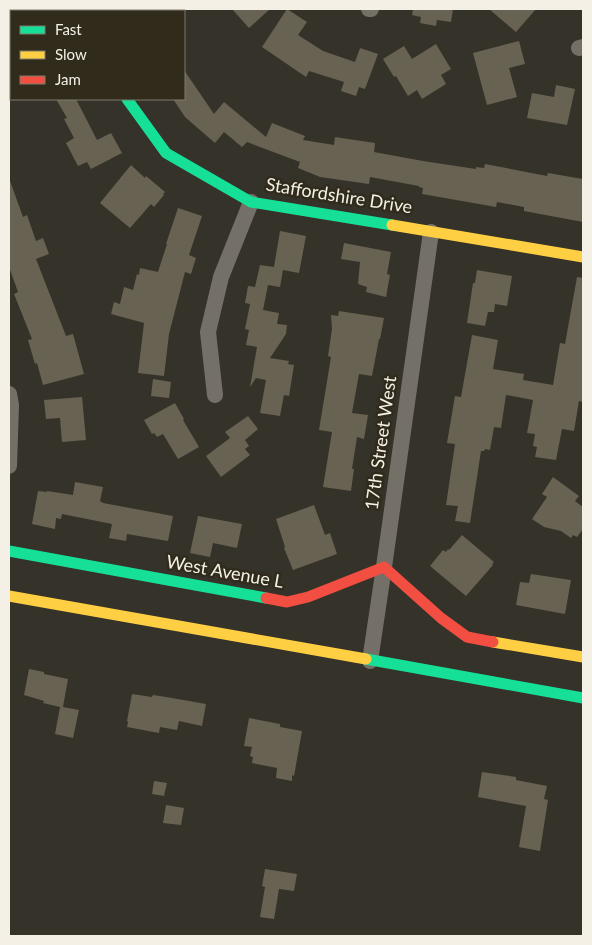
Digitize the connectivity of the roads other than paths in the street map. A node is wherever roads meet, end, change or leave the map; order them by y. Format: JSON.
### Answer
{"nodes":[{"id":1,"x":129,"y":100,"type":"edge"},
{"id":2,"x":251,"y":202,"type":"junction"},
{"id":3,"x":431,"y":232,"type":"junction"},
{"id":4,"x":583,"y":256,"type":"edge"},
{"id":5,"x":9,"y":394,"type":"edge"},
{"id":6,"x":214,"y":395,"type":"dead end"},
{"id":7,"x":9,"y":466,"type":"edge"},
{"id":8,"x":9,"y":551,"type":"edge"},
{"id":9,"x":384,"y":567,"type":"junction"},
{"id":10,"x":9,"y":596,"type":"edge"},
{"id":11,"x":583,"y":657,"type":"edge"},
{"id":12,"x":370,"y":661,"type":"junction"},
{"id":13,"x":583,"y":698,"type":"edge"}],
"edges":[{"from":1,"to":2,"type":"street","name":"Staffordshire Drive"},
{"from":2,"to":3,"type":"street","name":"Staffordshire Drive"},
{"from":2,"to":6,"type":"street"},
{"from":3,"to":4,"type":"street","name":"Staffordshire Drive"},
{"from":3,"to":9,"type":"street","name":"17th Street West"},
{"from":5,"to":7,"type":"street"},
{"from":8,"to":9,"type":"street","name":"West Avenue L"},
{"from":9,"to":11,"type":"street"},
{"from":9,"to":12,"type":"street","name":"17th Street West"},
{"from":10,"to":12,"type":"street"},
{"from":12,"to":13,"type":"street"}]}
